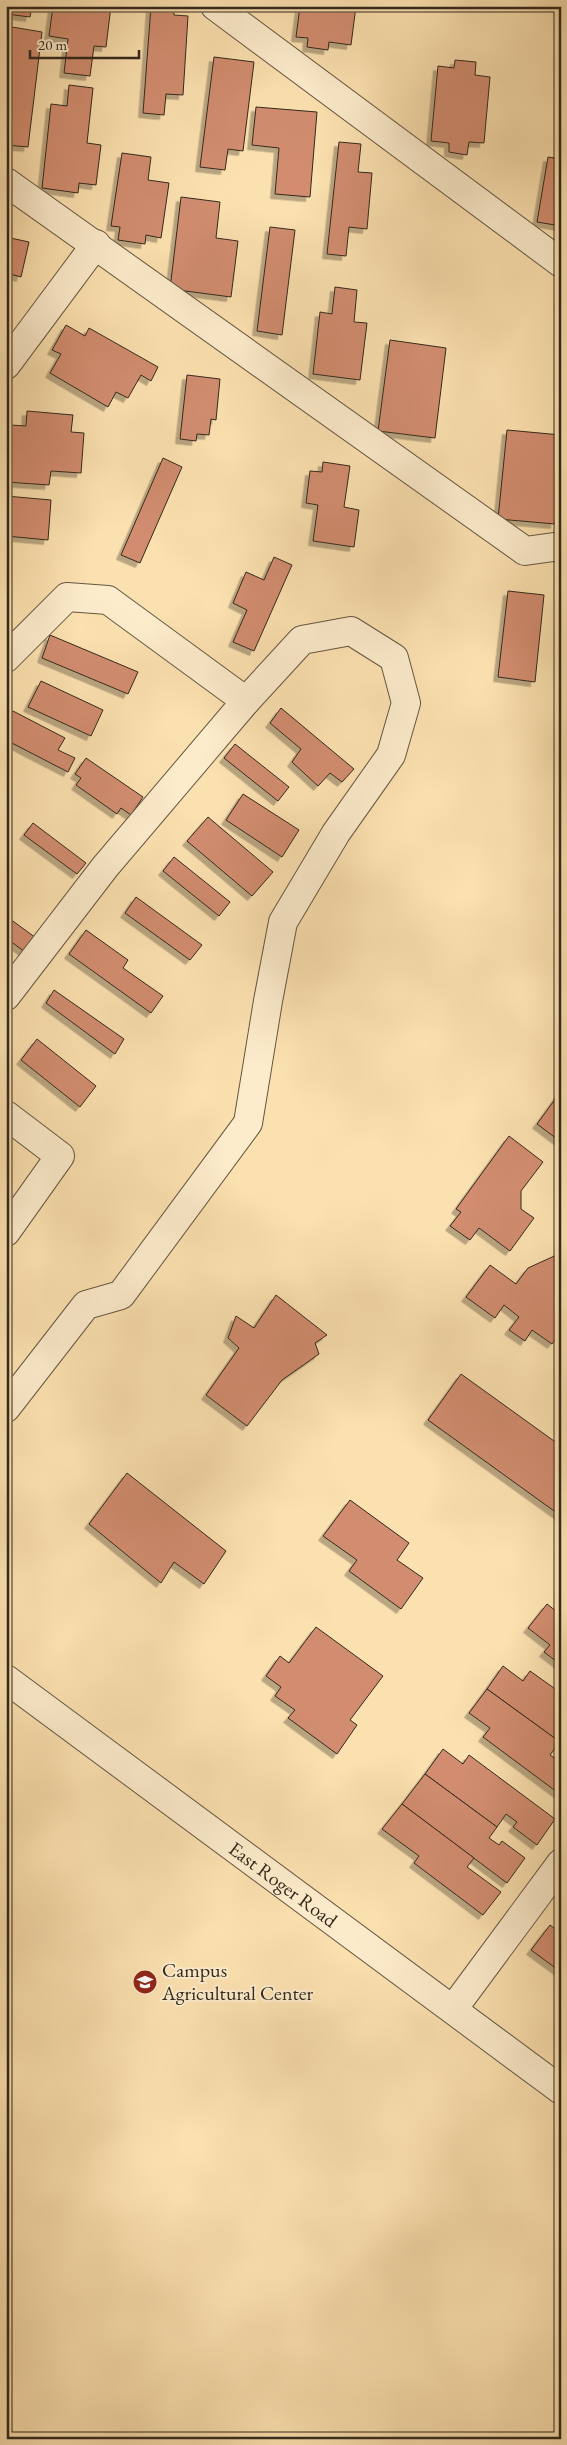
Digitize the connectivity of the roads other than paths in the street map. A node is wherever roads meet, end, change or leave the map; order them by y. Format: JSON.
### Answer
{"nodes":[{"id":1,"x":215,"y":6,"type":"edge"},
{"id":2,"x":6,"y":182,"type":"edge"},
{"id":3,"x":96,"y":244,"type":"junction"},
{"id":4,"x":561,"y":263,"type":"edge"},
{"id":5,"x":6,"y":365,"type":"edge"},
{"id":6,"x":561,"y":546,"type":"edge"},
{"id":7,"x":6,"y":658,"type":"edge"},
{"id":8,"x":246,"y":701,"type":"junction"},
{"id":9,"x":6,"y":996,"type":"edge"},
{"id":10,"x":6,"y":1115,"type":"edge"},
{"id":11,"x":6,"y":1232,"type":"edge"},
{"id":12,"x":6,"y":1408,"type":"edge"},
{"id":13,"x":6,"y":1679,"type":"edge"},
{"id":14,"x":561,"y":1863,"type":"edge"},
{"id":15,"x":453,"y":2010,"type":"junction"},
{"id":16,"x":561,"y":2090,"type":"edge"}],
"edges":[{"from":1,"to":4,"type":"street"},
{"from":2,"to":3,"type":"street"},
{"from":3,"to":5,"type":"street"},
{"from":3,"to":6,"type":"street"},
{"from":7,"to":8,"type":"street"},
{"from":8,"to":9,"type":"street"},
{"from":8,"to":12,"type":"street"},
{"from":10,"to":11,"type":"street"},
{"from":13,"to":15,"type":"street","name":"East Roger Road"},
{"from":14,"to":15,"type":"street"},
{"from":15,"to":16,"type":"street","name":"East Roger Road"}]}
